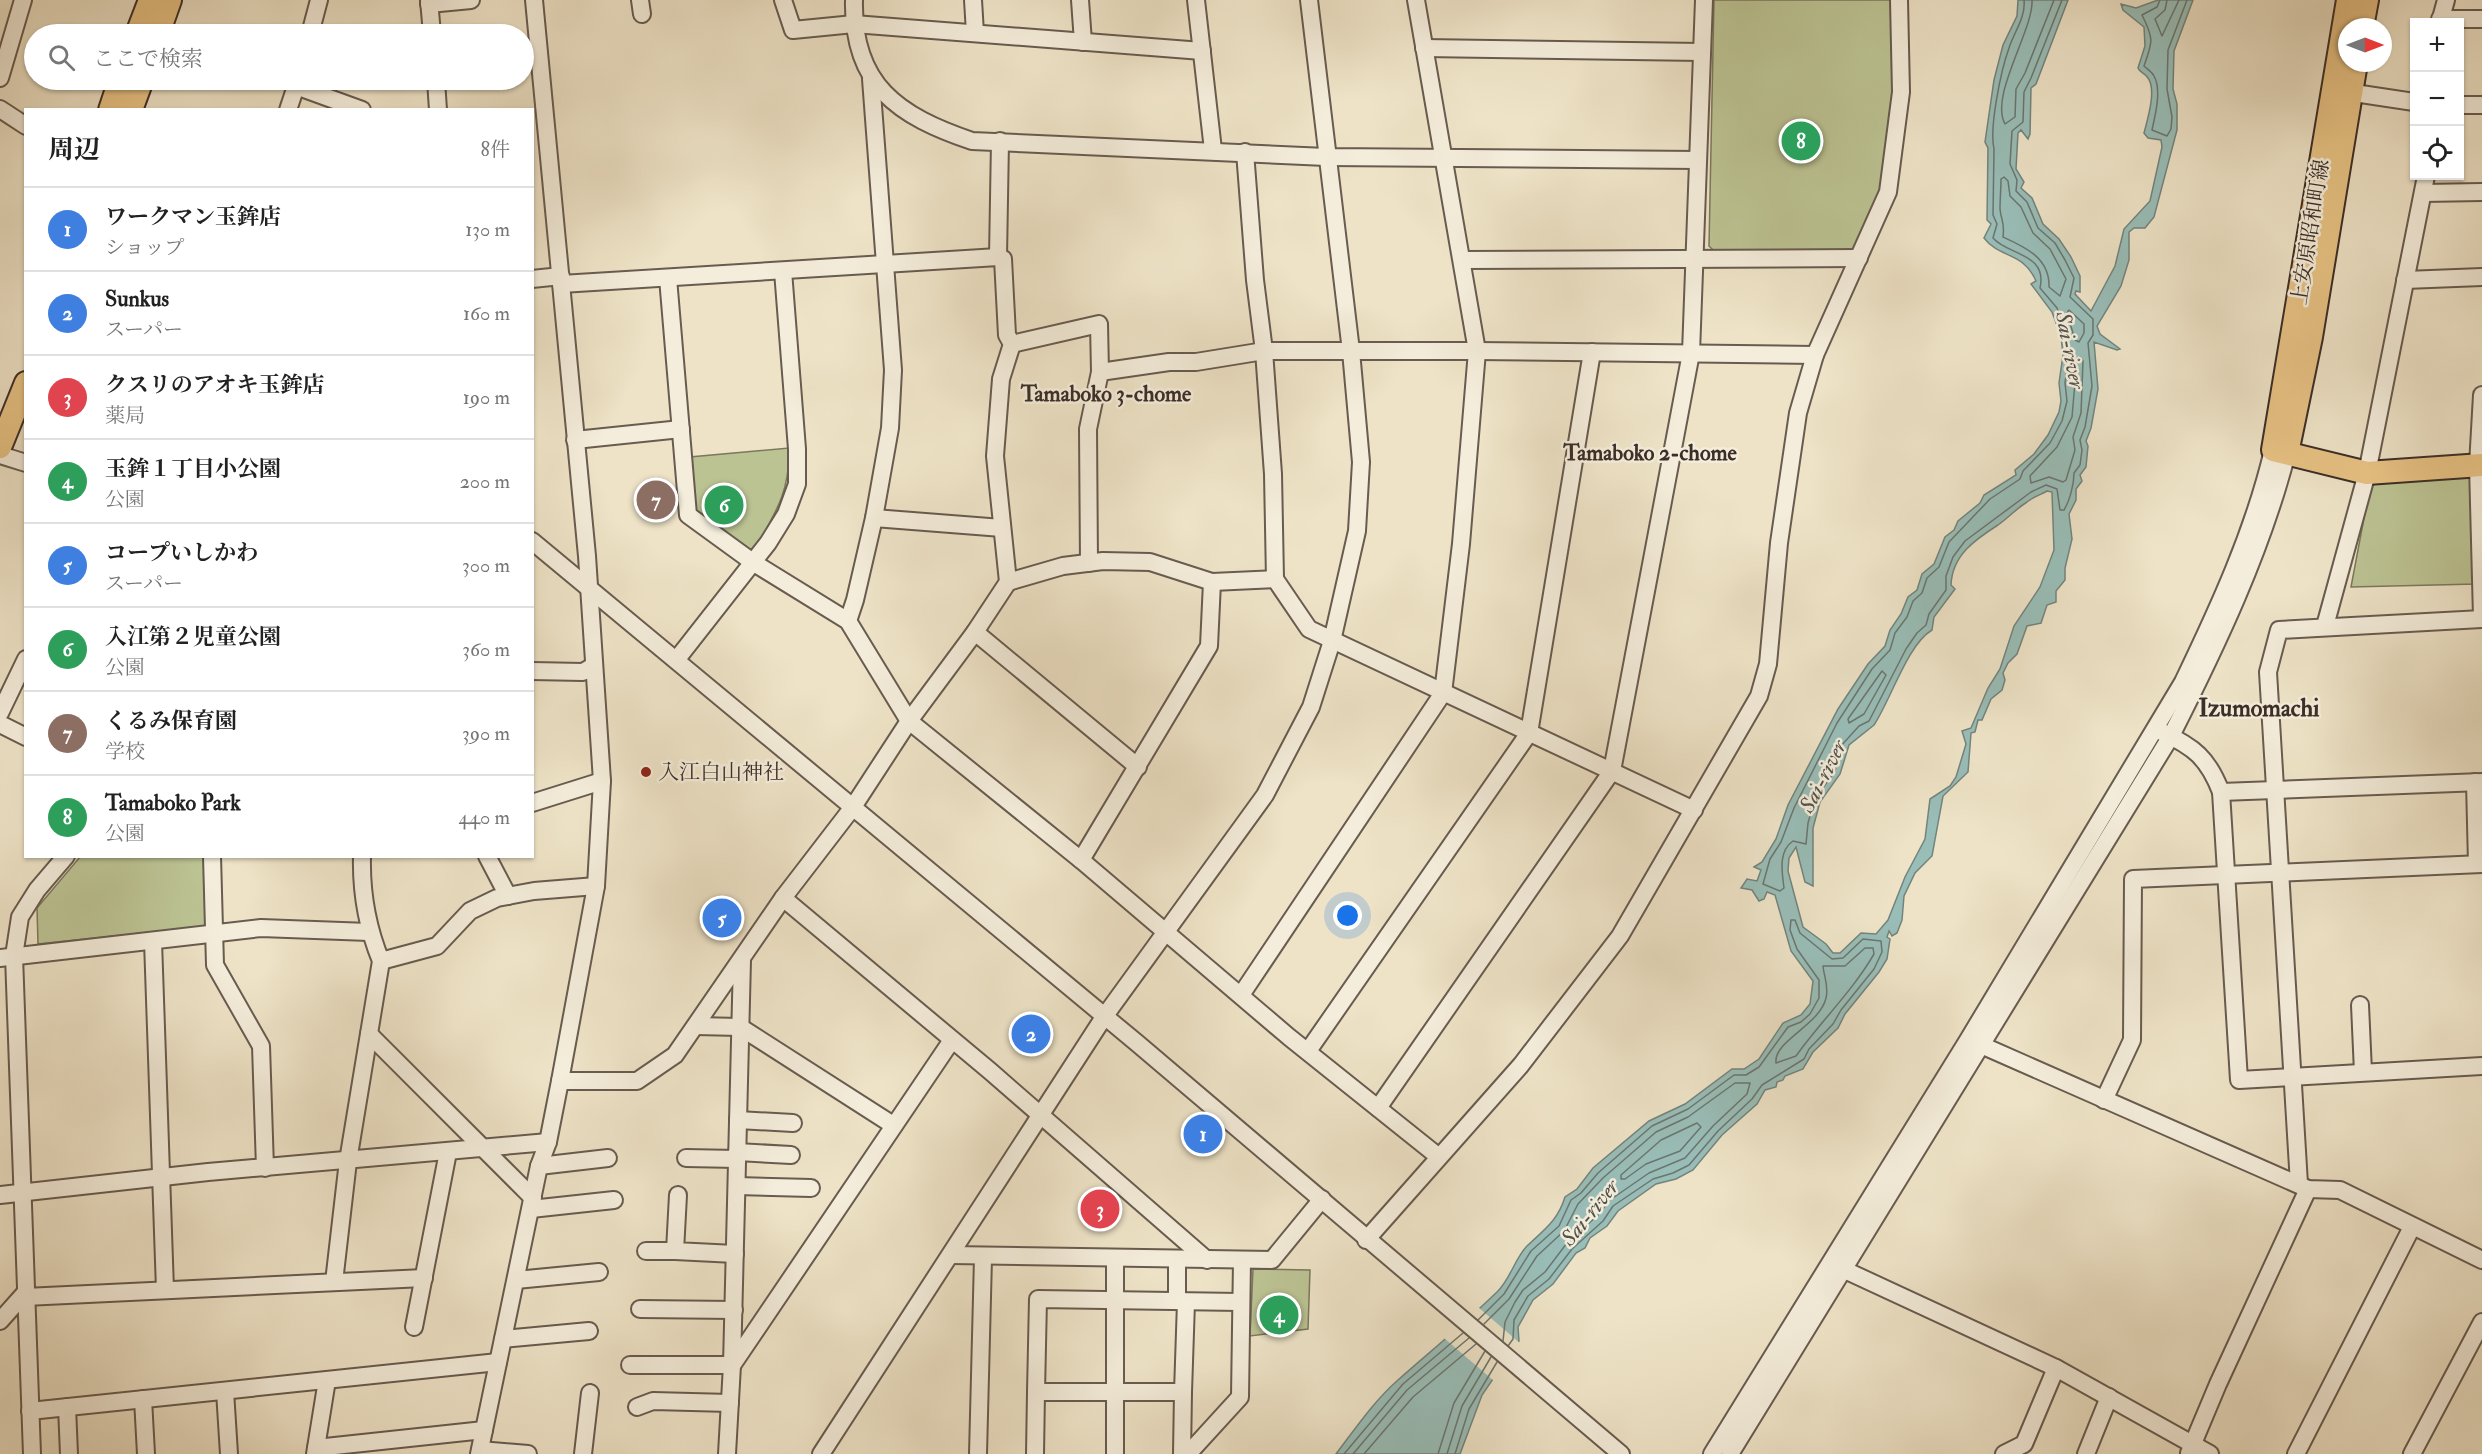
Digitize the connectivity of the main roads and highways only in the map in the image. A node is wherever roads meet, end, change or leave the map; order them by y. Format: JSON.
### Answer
{"nodes":[{"id":1,"x":150,"y":0,"type":"edge"},
{"id":2,"x":170,"y":0,"type":"edge"},
{"id":3,"x":2348,"y":0,"type":"edge"},
{"id":4,"x":2367,"y":0,"type":"edge"},
{"id":5,"x":2364,"y":18,"type":"edge"},
{"id":6,"x":141,"y":24,"type":"edge"},
{"id":7,"x":162,"y":24,"type":"edge"},
{"id":8,"x":2352,"y":72,"type":"edge"},
{"id":9,"x":118,"y":90,"type":"edge"},
{"id":10,"x":132,"y":90,"type":"edge"},
{"id":11,"x":2342,"y":91,"type":"junction"},
{"id":12,"x":115,"y":108,"type":"edge"},
{"id":13,"x":24,"y":388,"type":"edge"},
{"id":14,"x":0,"y":447,"type":"edge"},
{"id":15,"x":2480,"y":465,"type":"edge"}],
"edges":[{"from":1,"to":6,"type":"main road"},
{"from":2,"to":7,"type":"main road"},
{"from":3,"to":11,"type":"main road","name":"上安原昭和町線"},
{"from":4,"to":5,"type":"main road"},
{"from":8,"to":11,"type":"main road","name":"上安原昭和町線"},
{"from":9,"to":12,"type":"main road"},
{"from":10,"to":12,"type":"main road"},
{"from":11,"to":15,"type":"main road","name":"上安原昭和町線"},
{"from":13,"to":14,"type":"main road"}]}
